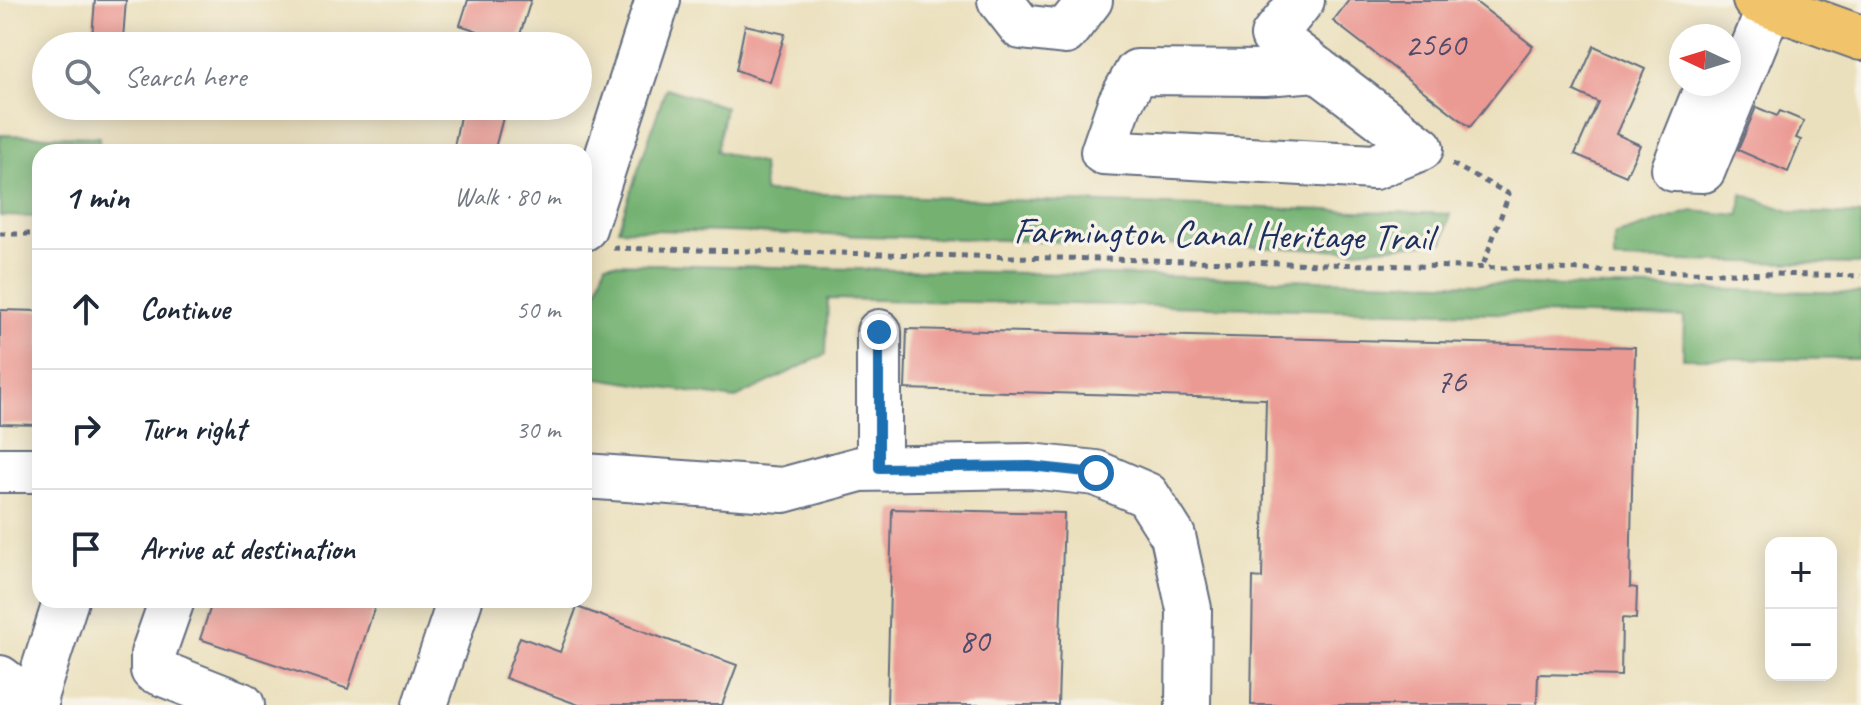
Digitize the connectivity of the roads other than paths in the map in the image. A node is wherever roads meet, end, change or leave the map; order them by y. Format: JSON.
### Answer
{"nodes":[{"id":1,"x":658,"y":0,"type":"edge"},
{"id":2,"x":1000,"y":0,"type":"edge"},
{"id":3,"x":1090,"y":0,"type":"edge"},
{"id":4,"x":1302,"y":0,"type":"edge"},
{"id":5,"x":1755,"y":2,"type":"edge"},
{"id":6,"x":1737,"y":24,"type":"edge"},
{"id":7,"x":1861,"y":38,"type":"edge"},
{"id":8,"x":1741,"y":47,"type":"edge"},
{"id":9,"x":1317,"y":69,"type":"junction"},
{"id":10,"x":1703,"y":96,"type":"edge"},
{"id":11,"x":1726,"y":96,"type":"edge"},
{"id":12,"x":592,"y":234,"type":"edge"},
{"id":13,"x":879,"y":332,"type":"dead end"},
{"id":14,"x":879,"y":468,"type":"junction"},
{"id":15,"x":592,"y":477,"type":"edge"},
{"id":16,"x":62,"y":608,"type":"edge"},
{"id":17,"x":169,"y":608,"type":"edge"},
{"id":18,"x":457,"y":608,"type":"edge"},
{"id":19,"x":23,"y":695,"type":"edge"},
{"id":20,"x":242,"y":705,"type":"edge"},
{"id":21,"x":425,"y":705,"type":"edge"},
{"id":22,"x":1188,"y":705,"type":"edge"}],
"edges":[{"from":1,"to":12,"type":"street"},
{"from":2,"to":3,"type":"street"},
{"from":4,"to":9,"type":"street"},
{"from":5,"to":6,"type":"street"},
{"from":5,"to":7,"type":"main road"},
{"from":5,"to":8,"type":"street"},
{"from":9,"to":9,"type":"street"},
{"from":10,"to":11,"type":"street"},
{"from":13,"to":14,"type":"street"},
{"from":14,"to":15,"type":"street"},
{"from":14,"to":22,"type":"street"},
{"from":16,"to":19,"type":"street"},
{"from":17,"to":20,"type":"street"},
{"from":18,"to":21,"type":"street"}]}
